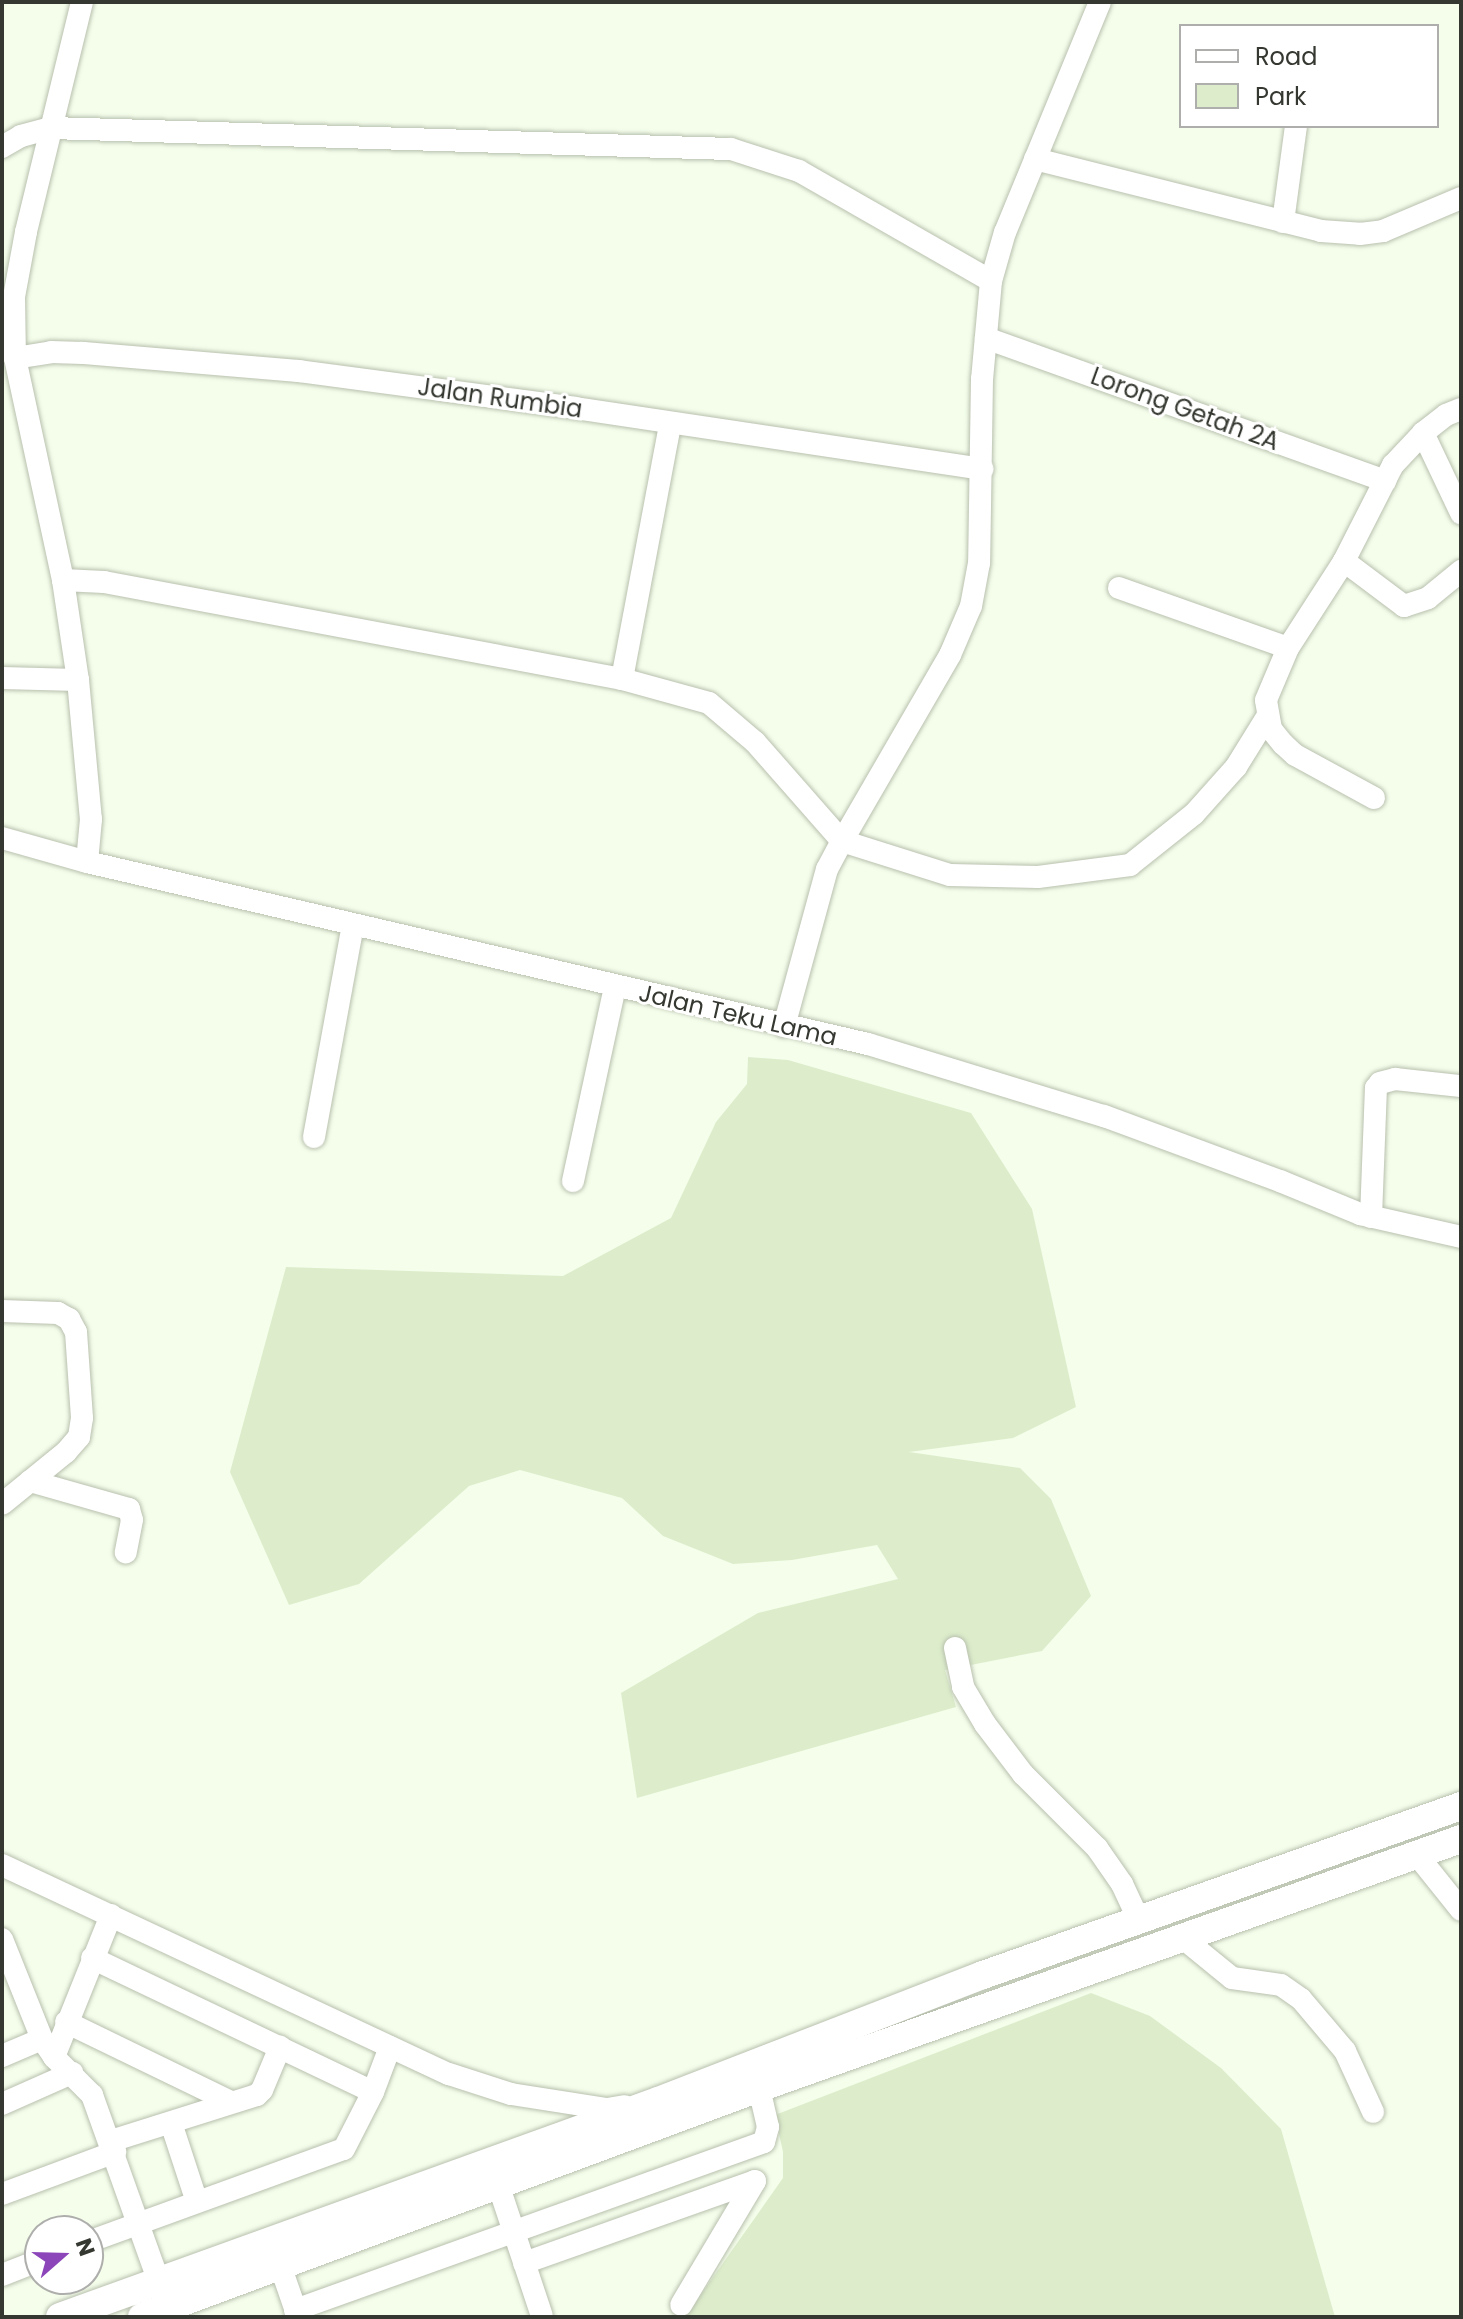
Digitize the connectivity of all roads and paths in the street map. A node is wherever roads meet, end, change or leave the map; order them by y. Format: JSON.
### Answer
{"nodes":[{"id":1,"x":82,"y":2,"type":"edge"},
{"id":2,"x":1100,"y":2,"type":"edge"},
{"id":3,"x":51,"y":128,"type":"junction"},
{"id":4,"x":1296,"y":128,"type":"edge"},
{"id":5,"x":2,"y":147,"type":"edge"},
{"id":6,"x":1035,"y":159,"type":"junction"},
{"id":7,"x":1461,"y":198,"type":"edge"},
{"id":8,"x":1283,"y":222,"type":"junction"},
{"id":9,"x":991,"y":281,"type":"junction"},
{"id":10,"x":986,"y":338,"type":"junction"},
{"id":11,"x":15,"y":358,"type":"junction"},
{"id":12,"x":1461,"y":409,"type":"edge"},
{"id":13,"x":670,"y":424,"type":"junction"},
{"id":14,"x":1423,"y":433,"type":"junction"},
{"id":15,"x":982,"y":469,"type":"junction"},
{"id":16,"x":1385,"y":481,"type":"junction"},
{"id":17,"x":1461,"y":513,"type":"edge"},
{"id":18,"x":1344,"y":561,"type":"junction"},
{"id":19,"x":1461,"y":571,"type":"edge"},
{"id":20,"x":63,"y":580,"type":"junction"},
{"id":21,"x":1119,"y":588,"type":"dead end"},
{"id":22,"x":1288,"y":648,"type":"junction"},
{"id":23,"x":2,"y":678,"type":"edge"},
{"id":24,"x":622,"y":679,"type":"junction"},
{"id":25,"x":78,"y":680,"type":"junction"},
{"id":26,"x":1267,"y":717,"type":"junction"},
{"id":27,"x":1374,"y":798,"type":"dead end"},
{"id":28,"x":2,"y":838,"type":"edge"},
{"id":29,"x":842,"y":841,"type":"junction"},
{"id":30,"x":87,"y":862,"type":"junction"},
{"id":31,"x":353,"y":925,"type":"junction"},
{"id":32,"x":615,"y":987,"type":"junction"},
{"id":33,"x":784,"y":1026,"type":"junction"},
{"id":34,"x":1459,"y":1086,"type":"dead end"},
{"id":35,"x":314,"y":1137,"type":"dead end"},
{"id":36,"x":573,"y":1181,"type":"dead end"},
{"id":37,"x":1371,"y":1217,"type":"junction"},
{"id":38,"x":1461,"y":1237,"type":"edge"},
{"id":39,"x":2,"y":1311,"type":"edge"},
{"id":40,"x":30,"y":1481,"type":"junction"},
{"id":41,"x":2,"y":1504,"type":"edge"},
{"id":42,"x":126,"y":1552,"type":"dead end"},
{"id":43,"x":955,"y":1648,"type":"dead end"},
{"id":44,"x":1461,"y":1806,"type":"edge"},
{"id":45,"x":1461,"y":1839,"type":"edge"},
{"id":46,"x":1417,"y":1855,"type":"junction"},
{"id":47,"x":2,"y":1865,"type":"edge"},
{"id":48,"x":1461,"y":1910,"type":"edge"},
{"id":49,"x":111,"y":1915,"type":"junction"},
{"id":50,"x":1139,"y":1920,"type":"junction"},
{"id":51,"x":2,"y":1939,"type":"edge"},
{"id":52,"x":1184,"y":1939,"type":"junction"},
{"id":53,"x":92,"y":1958,"type":"junction"},
{"id":54,"x":66,"y":2022,"type":"junction"},
{"id":55,"x":280,"y":2047,"type":"junction"},
{"id":56,"x":390,"y":2047,"type":"junction"},
{"id":57,"x":48,"y":2048,"type":"junction"},
{"id":58,"x":2,"y":2056,"type":"edge"},
{"id":59,"x":72,"y":2073,"type":"junction"},
{"id":60,"x":759,"y":2088,"type":"junction"},
{"id":61,"x":373,"y":2092,"type":"junction"},
{"id":62,"x":658,"y":2101,"type":"junction"},
{"id":63,"x":231,"y":2102,"type":"junction"},
{"id":64,"x":2,"y":2104,"type":"edge"},
{"id":65,"x":1373,"y":2112,"type":"dead end"},
{"id":66,"x":171,"y":2123,"type":"junction"},
{"id":67,"x":764,"y":2142,"type":"junction"},
{"id":68,"x":113,"y":2146,"type":"junction"},
{"id":69,"x":755,"y":2181,"type":"junction"},
{"id":70,"x":498,"y":2184,"type":"junction"},
{"id":71,"x":2,"y":2194,"type":"edge"},
{"id":72,"x":197,"y":2202,"type":"junction"},
{"id":73,"x":139,"y":2222,"type":"junction"},
{"id":74,"x":514,"y":2231,"type":"junction"},
{"id":75,"x":104,"y":2236,"type":"edge"},
{"id":76,"x":524,"y":2263,"type":"junction"},
{"id":77,"x":280,"y":2265,"type":"junction"},
{"id":78,"x":24,"y":2266,"type":"edge"},
{"id":79,"x":2,"y":2275,"type":"edge"},
{"id":80,"x":159,"y":2282,"type":"junction"},
{"id":81,"x":681,"y":2305,"type":"dead end"},
{"id":82,"x":296,"y":2313,"type":"edge"},
{"id":83,"x":542,"y":2316,"type":"edge"},
{"id":84,"x":60,"y":2317,"type":"edge"},
{"id":85,"x":142,"y":2317,"type":"edge"}],
"edges":[{"from":1,"to":3,"type":"street"},
{"from":2,"to":6,"type":"street"},
{"from":3,"to":5,"type":"street"},
{"from":3,"to":9,"type":"street"},
{"from":3,"to":11,"type":"street"},
{"from":4,"to":8,"type":"street"},
{"from":6,"to":8,"type":"street"},
{"from":6,"to":9,"type":"street"},
{"from":7,"to":8,"type":"street"},
{"from":9,"to":10,"type":"street"},
{"from":10,"to":15,"type":"street"},
{"from":10,"to":16,"type":"street","name":"Lorong Getah 2A"},
{"from":11,"to":13,"type":"street","name":"Jalan Rumbia"},
{"from":11,"to":20,"type":"street"},
{"from":12,"to":14,"type":"street"},
{"from":13,"to":15,"type":"street","name":"Jalan Rumbia"},
{"from":13,"to":24,"type":"street"},
{"from":14,"to":16,"type":"street"},
{"from":14,"to":17,"type":"street"},
{"from":15,"to":29,"type":"street"},
{"from":16,"to":18,"type":"street"},
{"from":18,"to":19,"type":"street"},
{"from":18,"to":22,"type":"street"},
{"from":20,"to":24,"type":"street"},
{"from":20,"to":25,"type":"street"},
{"from":21,"to":22,"type":"street"},
{"from":22,"to":26,"type":"street"},
{"from":23,"to":25,"type":"street"},
{"from":24,"to":29,"type":"street"},
{"from":25,"to":30,"type":"street"},
{"from":26,"to":27,"type":"street"},
{"from":26,"to":29,"type":"street"},
{"from":28,"to":30,"type":"street","name":"Jalan Teku Lama"},
{"from":29,"to":33,"type":"street"},
{"from":30,"to":31,"type":"street","name":"Jalan Teku Lama"},
{"from":31,"to":32,"type":"street","name":"Jalan Teku Lama"},
{"from":31,"to":35,"type":"street"},
{"from":32,"to":33,"type":"street","name":"Jalan Teku Lama"},
{"from":32,"to":36,"type":"street"},
{"from":33,"to":37,"type":"street","name":"Jalan Teku Lama"},
{"from":34,"to":37,"type":"street"},
{"from":37,"to":38,"type":"street","name":"Jalan Teku Lama"},
{"from":39,"to":40,"type":"street"},
{"from":40,"to":41,"type":"street"},
{"from":40,"to":42,"type":"street"},
{"from":43,"to":50,"type":"street"},
{"from":44,"to":50,"type":"main road"},
{"from":45,"to":46,"type":"main road"},
{"from":46,"to":48,"type":"street"},
{"from":46,"to":52,"type":"main road"},
{"from":47,"to":49,"type":"street"},
{"from":49,"to":53,"type":"street"},
{"from":49,"to":56,"type":"street"},
{"from":50,"to":62,"type":"main road"},
{"from":51,"to":57,"type":"street"},
{"from":52,"to":60,"type":"main road"},
{"from":52,"to":65,"type":"street"},
{"from":53,"to":54,"type":"street"},
{"from":53,"to":55,"type":"street"},
{"from":54,"to":57,"type":"street"},
{"from":54,"to":63,"type":"street"},
{"from":55,"to":61,"type":"street"},
{"from":55,"to":63,"type":"street"},
{"from":56,"to":61,"type":"street"},
{"from":56,"to":62,"type":"street"},
{"from":57,"to":58,"type":"street"},
{"from":57,"to":59,"type":"street"},
{"from":59,"to":64,"type":"street"},
{"from":59,"to":68,"type":"street"},
{"from":60,"to":67,"type":"street"},
{"from":60,"to":70,"type":"main road"},
{"from":61,"to":72,"type":"street"},
{"from":62,"to":80,"type":"main road"},
{"from":63,"to":66,"type":"street"},
{"from":66,"to":68,"type":"street"},
{"from":66,"to":72,"type":"street"},
{"from":67,"to":69,"type":"street"},
{"from":67,"to":74,"type":"street"},
{"from":68,"to":71,"type":"street"},
{"from":68,"to":73,"type":"street"},
{"from":69,"to":76,"type":"street"},
{"from":69,"to":81,"type":"street"},
{"from":70,"to":74,"type":"street"},
{"from":70,"to":77,"type":"main road"},
{"from":72,"to":73,"type":"street"},
{"from":73,"to":75,"type":"street"},
{"from":73,"to":80,"type":"street"},
{"from":74,"to":76,"type":"street"},
{"from":74,"to":82,"type":"street"},
{"from":76,"to":83,"type":"street"},
{"from":77,"to":82,"type":"street"},
{"from":77,"to":85,"type":"main road"},
{"from":78,"to":79,"type":"street"},
{"from":80,"to":84,"type":"main road"}]}
